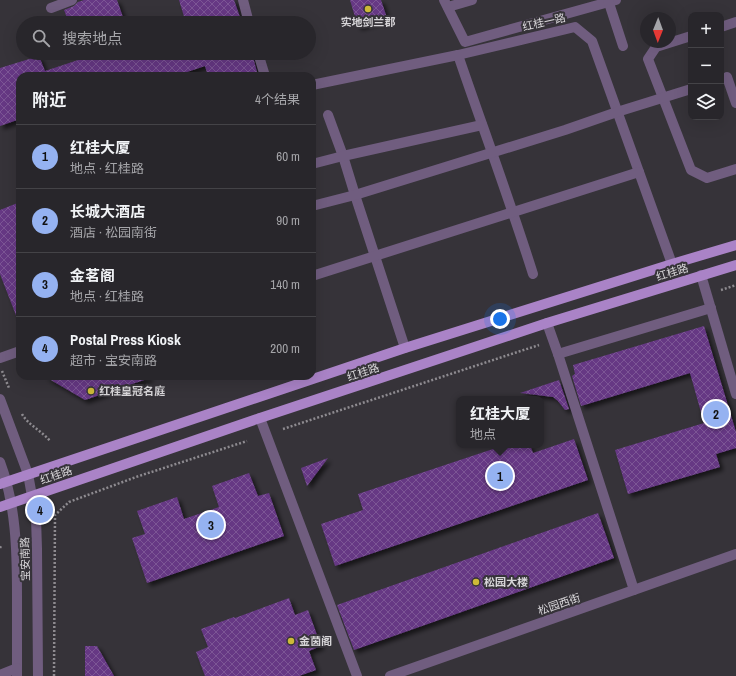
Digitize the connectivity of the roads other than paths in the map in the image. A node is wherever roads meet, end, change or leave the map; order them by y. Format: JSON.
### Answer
{"nodes":[{"id":1,"x":72,"y":0,"type":"edge"},
{"id":2,"x":243,"y":0,"type":"edge"},
{"id":3,"x":472,"y":0,"type":"edge"},
{"id":4,"x":611,"y":1,"type":"edge"},
{"id":5,"x":446,"y":3,"type":"edge"},
{"id":6,"x":51,"y":8,"type":"dead end"},
{"id":7,"x":247,"y":16,"type":"edge"},
{"id":8,"x":736,"y":22,"type":"edge"},
{"id":9,"x":724,"y":26,"type":"edge"},
{"id":10,"x":688,"y":37,"type":"edge"},
{"id":11,"x":623,"y":46,"type":"dead end"},
{"id":12,"x":458,"y":55,"type":"junction"},
{"id":13,"x":260,"y":60,"type":"edge"},
{"id":14,"x":264,"y":72,"type":"edge"},
{"id":15,"x":728,"y":76,"type":"edge"},
{"id":16,"x":316,"y":84,"type":"edge"},
{"id":17,"x":688,"y":90,"type":"edge"},
{"id":18,"x":664,"y":98,"type":"junction"},
{"id":19,"x":736,"y":103,"type":"edge"},
{"id":20,"x":617,"y":112,"type":"junction"},
{"id":21,"x":328,"y":115,"type":"dead end"},
{"id":22,"x":482,"y":125,"type":"junction"},
{"id":23,"x":491,"y":152,"type":"junction"},
{"id":24,"x":343,"y":156,"type":"junction"},
{"id":25,"x":316,"y":163,"type":"edge"},
{"id":26,"x":736,"y":169,"type":"edge"},
{"id":27,"x":639,"y":172,"type":"junction"},
{"id":28,"x":355,"y":195,"type":"junction"},
{"id":29,"x":316,"y":205,"type":"edge"},
{"id":30,"x":514,"y":212,"type":"junction"},
{"id":31,"x":736,"y":245,"type":"edge"},
{"id":32,"x":375,"y":256,"type":"junction"},
{"id":33,"x":672,"y":264,"type":"junction"},
{"id":34,"x":736,"y":265,"type":"edge"},
{"id":35,"x":533,"y":274,"type":"dead end"},
{"id":36,"x":316,"y":275,"type":"edge"},
{"id":37,"x":701,"y":275,"type":"junction"},
{"id":38,"x":711,"y":308,"type":"junction"},
{"id":39,"x":547,"y":323,"type":"junction"},
{"id":40,"x":405,"y":348,"type":"junction"},
{"id":41,"x":16,"y":352,"type":"edge"},
{"id":42,"x":558,"y":354,"type":"junction"},
{"id":43,"x":0,"y":358,"type":"edge"},
{"id":44,"x":316,"y":378,"type":"edge"},
{"id":45,"x":309,"y":380,"type":"edge"},
{"id":46,"x":736,"y":394,"type":"edge"},
{"id":47,"x":0,"y":399,"type":"edge"},
{"id":48,"x":260,"y":418,"type":"junction"},
{"id":49,"x":0,"y":462,"type":"edge"},
{"id":50,"x":28,"y":474,"type":"junction"},
{"id":51,"x":4,"y":483,"type":"edge"},
{"id":52,"x":33,"y":496,"type":"junction"},
{"id":53,"x":12,"y":503,"type":"junction"},
{"id":54,"x":0,"y":507,"type":"edge"},
{"id":55,"x":736,"y":554,"type":"edge"},
{"id":56,"x":634,"y":590,"type":"junction"},
{"id":57,"x":17,"y":672,"type":"edge"},
{"id":58,"x":0,"y":675,"type":"edge"},
{"id":59,"x":38,"y":676,"type":"edge"},
{"id":60,"x":357,"y":676,"type":"edge"},
{"id":61,"x":390,"y":676,"type":"edge"}],
"edges":[{"from":1,"to":6,"type":"street"},
{"from":2,"to":7,"type":"street"},
{"from":3,"to":5,"type":"street"},
{"from":4,"to":5,"type":"street"},
{"from":4,"to":11,"type":"street"},
{"from":8,"to":9,"type":"street"},
{"from":10,"to":18,"type":"street"},
{"from":12,"to":16,"type":"street","name":"红桂一路"},
{"from":12,"to":20,"type":"street","name":"红桂一路"},
{"from":12,"to":22,"type":"street"},
{"from":13,"to":14,"type":"street"},
{"from":15,"to":19,"type":"street"},
{"from":17,"to":18,"type":"street"},
{"from":18,"to":20,"type":"street"},
{"from":18,"to":26,"type":"street"},
{"from":20,"to":23,"type":"street"},
{"from":20,"to":27,"type":"street","name":"红桂一路"},
{"from":21,"to":24,"type":"street"},
{"from":22,"to":23,"type":"street"},
{"from":22,"to":24,"type":"street"},
{"from":23,"to":28,"type":"street"},
{"from":23,"to":30,"type":"street"},
{"from":24,"to":25,"type":"street"},
{"from":24,"to":28,"type":"street"},
{"from":27,"to":30,"type":"street"},
{"from":27,"to":33,"type":"street","name":"红桂一路"},
{"from":28,"to":29,"type":"street"},
{"from":28,"to":32,"type":"street"},
{"from":30,"to":32,"type":"street"},
{"from":30,"to":35,"type":"street"},
{"from":31,"to":33,"type":"main road","name":"红桂路"},
{"from":32,"to":36,"type":"street"},
{"from":32,"to":40,"type":"street"},
{"from":33,"to":40,"type":"main road","name":"红桂路"},
{"from":34,"to":37,"type":"main road","name":"红桂路"},
{"from":37,"to":38,"type":"street"},
{"from":37,"to":39,"type":"main road","name":"红桂路"},
{"from":38,"to":42,"type":"street"},
{"from":38,"to":46,"type":"street"},
{"from":39,"to":42,"type":"street"},
{"from":39,"to":48,"type":"main road","name":"红桂路"},
{"from":40,"to":44,"type":"main road","name":"红桂路"},
{"from":41,"to":43,"type":"street"},
{"from":42,"to":56,"type":"street"},
{"from":45,"to":50,"type":"main road","name":"红桂路"},
{"from":47,"to":50,"type":"street","name":"宝安南路"},
{"from":48,"to":52,"type":"main road","name":"红桂路"},
{"from":48,"to":60,"type":"street"},
{"from":49,"to":51,"type":"street","name":"宝安南路"},
{"from":50,"to":51,"type":"main road","name":"红桂路"},
{"from":50,"to":52,"type":"street","name":"宝安南路"},
{"from":51,"to":53,"type":"street","name":"宝安南路"},
{"from":52,"to":53,"type":"main road","name":"红桂路"},
{"from":52,"to":59,"type":"street","name":"宝安南路"},
{"from":53,"to":54,"type":"main road","name":"红桂路"},
{"from":53,"to":57,"type":"street","name":"宝安南路"},
{"from":55,"to":56,"type":"street","name":"松园西街"},
{"from":56,"to":61,"type":"street","name":"松园西街"},
{"from":57,"to":58,"type":"street"}]}
